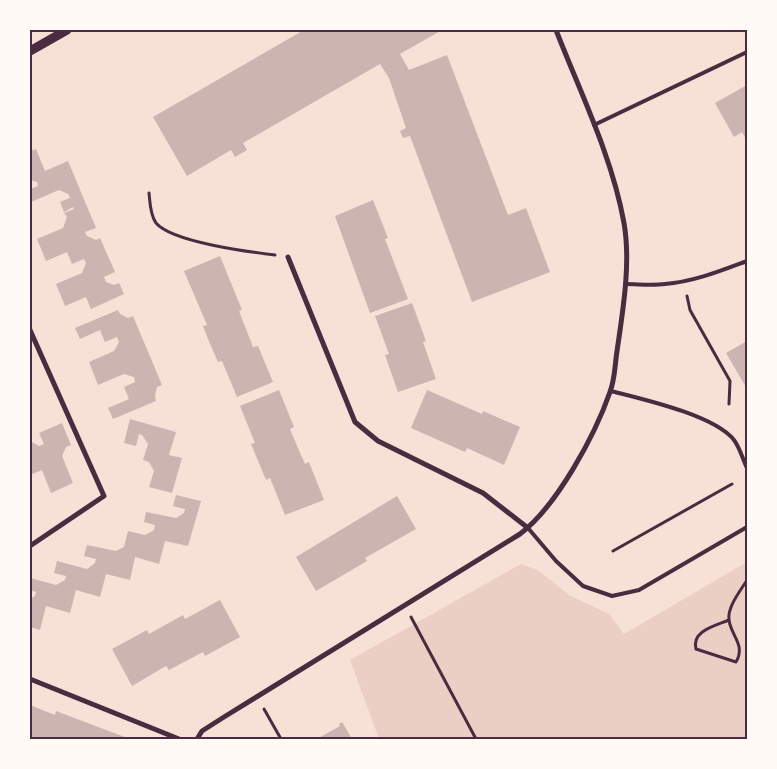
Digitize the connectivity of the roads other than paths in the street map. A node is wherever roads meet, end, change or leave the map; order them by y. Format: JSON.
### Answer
{"nodes":[{"id":1,"x":67,"y":30,"type":"edge"},
{"id":2,"x":556,"y":30,"type":"edge"},
{"id":3,"x":30,"y":51,"type":"edge"},
{"id":4,"x":747,"y":52,"type":"edge"},
{"id":5,"x":593,"y":126,"type":"junction"},
{"id":6,"x":288,"y":257,"type":"road end"},
{"id":7,"x":747,"y":261,"type":"edge"},
{"id":8,"x":625,"y":284,"type":"junction"},
{"id":9,"x":30,"y":330,"type":"edge"},
{"id":10,"x":611,"y":391,"type":"junction"},
{"id":11,"x":747,"y":468,"type":"edge"},
{"id":12,"x":747,"y":527,"type":"edge"},
{"id":13,"x":528,"y":528,"type":"junction"},
{"id":14,"x":30,"y":546,"type":"edge"},
{"id":15,"x":30,"y":679,"type":"edge"},
{"id":16,"x":179,"y":739,"type":"edge"},
{"id":17,"x":197,"y":739,"type":"edge"}],
"edges":[{"from":1,"to":3,"type":"street"},
{"from":2,"to":5,"type":"street"},
{"from":4,"to":5,"type":"lane"},
{"from":5,"to":8,"type":"street"},
{"from":6,"to":13,"type":"street"},
{"from":7,"to":8,"type":"lane"},
{"from":8,"to":10,"type":"street"},
{"from":9,"to":14,"type":"street"},
{"from":10,"to":11,"type":"lane"},
{"from":10,"to":13,"type":"street"},
{"from":12,"to":13,"type":"lane"},
{"from":13,"to":17,"type":"street"},
{"from":15,"to":16,"type":"street"}]}
